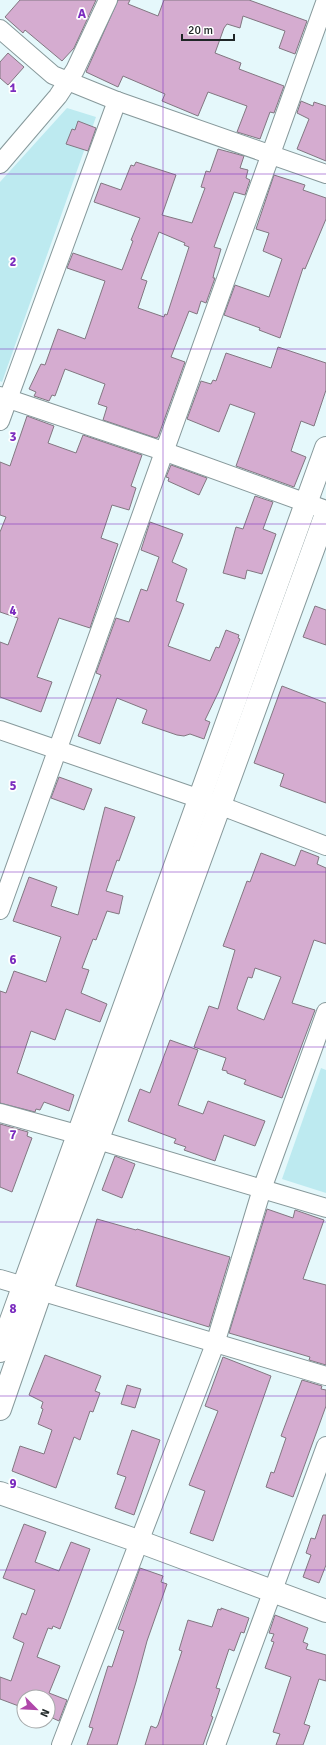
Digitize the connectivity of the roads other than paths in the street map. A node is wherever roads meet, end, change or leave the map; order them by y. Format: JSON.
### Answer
{"nodes":[{"id":1,"x":108,"y":0,"type":"edge"},
{"id":2,"x":326,"y":0,"type":"edge"},
{"id":3,"x":0,"y":29,"type":"edge"},
{"id":4,"x":67,"y":82,"type":"junction"},
{"id":5,"x":117,"y":101,"type":"junction"},
{"id":6,"x":270,"y":155,"type":"junction"},
{"id":7,"x":0,"y":164,"type":"edge"},
{"id":8,"x":326,"y":174,"type":"edge"},
{"id":9,"x":4,"y":398,"type":"edge"},
{"id":10,"x":0,"y":421,"type":"edge"},
{"id":11,"x":326,"y":448,"type":"edge"},
{"id":12,"x":163,"y":451,"type":"junction"},
{"id":13,"x":316,"y":507,"type":"edge"},
{"id":14,"x":326,"y":514,"type":"edge"},
{"id":15,"x":0,"y":730,"type":"edge"},
{"id":16,"x":58,"y":750,"type":"junction"},
{"id":17,"x":199,"y":799,"type":"junction"},
{"id":18,"x":220,"y":806,"type":"junction"},
{"id":19,"x":326,"y":846,"type":"edge"},
{"id":20,"x":0,"y":910,"type":"edge"},
{"id":21,"x":326,"y":1012,"type":"edge"},
{"id":22,"x":0,"y":1113,"type":"edge"},
{"id":23,"x":88,"y":1138,"type":"junction"},
{"id":24,"x":262,"y":1189,"type":"junction"},
{"id":25,"x":326,"y":1208,"type":"edge"},
{"id":26,"x":0,"y":1279,"type":"edge"},
{"id":27,"x":32,"y":1289,"type":"junction"},
{"id":28,"x":214,"y":1344,"type":"junction"},
{"id":29,"x":0,"y":1351,"type":"edge"},
{"id":30,"x":326,"y":1376,"type":"edge"},
{"id":31,"x":0,"y":1409,"type":"edge"},
{"id":32,"x":326,"y":1446,"type":"edge"},
{"id":33,"x":0,"y":1493,"type":"edge"},
{"id":34,"x":138,"y":1541,"type":"junction"},
{"id":35,"x":272,"y":1591,"type":"junction"},
{"id":36,"x":326,"y":1611,"type":"edge"},
{"id":37,"x":61,"y":1745,"type":"edge"},
{"id":38,"x":216,"y":1745,"type":"edge"}],
"edges":[{"from":1,"to":4,"type":"street"},
{"from":2,"to":6,"type":"street"},
{"from":3,"to":4,"type":"street"},
{"from":4,"to":5,"type":"street"},
{"from":4,"to":7,"type":"street"},
{"from":5,"to":6,"type":"street"},
{"from":5,"to":9,"type":"street"},
{"from":6,"to":8,"type":"street"},
{"from":6,"to":12,"type":"street"},
{"from":9,"to":10,"type":"street"},
{"from":9,"to":12,"type":"street"},
{"from":11,"to":13,"type":"street"},
{"from":12,"to":13,"type":"street"},
{"from":12,"to":16,"type":"street"},
{"from":13,"to":17,"type":"street"},
{"from":14,"to":18,"type":"street"},
{"from":15,"to":16,"type":"street"},
{"from":16,"to":17,"type":"street"},
{"from":16,"to":20,"type":"street"},
{"from":17,"to":18,"type":"street"},
{"from":17,"to":23,"type":"street"},
{"from":18,"to":19,"type":"street"},
{"from":18,"to":23,"type":"street"},
{"from":21,"to":24,"type":"street"},
{"from":22,"to":23,"type":"street"},
{"from":23,"to":24,"type":"street"},
{"from":23,"to":27,"type":"street"},
{"from":24,"to":25,"type":"street"},
{"from":24,"to":28,"type":"street"},
{"from":26,"to":27,"type":"street"},
{"from":27,"to":28,"type":"street"},
{"from":27,"to":29,"type":"street"},
{"from":27,"to":31,"type":"street"},
{"from":28,"to":30,"type":"street"},
{"from":28,"to":34,"type":"street"},
{"from":32,"to":35,"type":"street"},
{"from":33,"to":34,"type":"street"},
{"from":34,"to":35,"type":"street"},
{"from":34,"to":37,"type":"street"},
{"from":35,"to":36,"type":"street"},
{"from":35,"to":38,"type":"street"}]}
